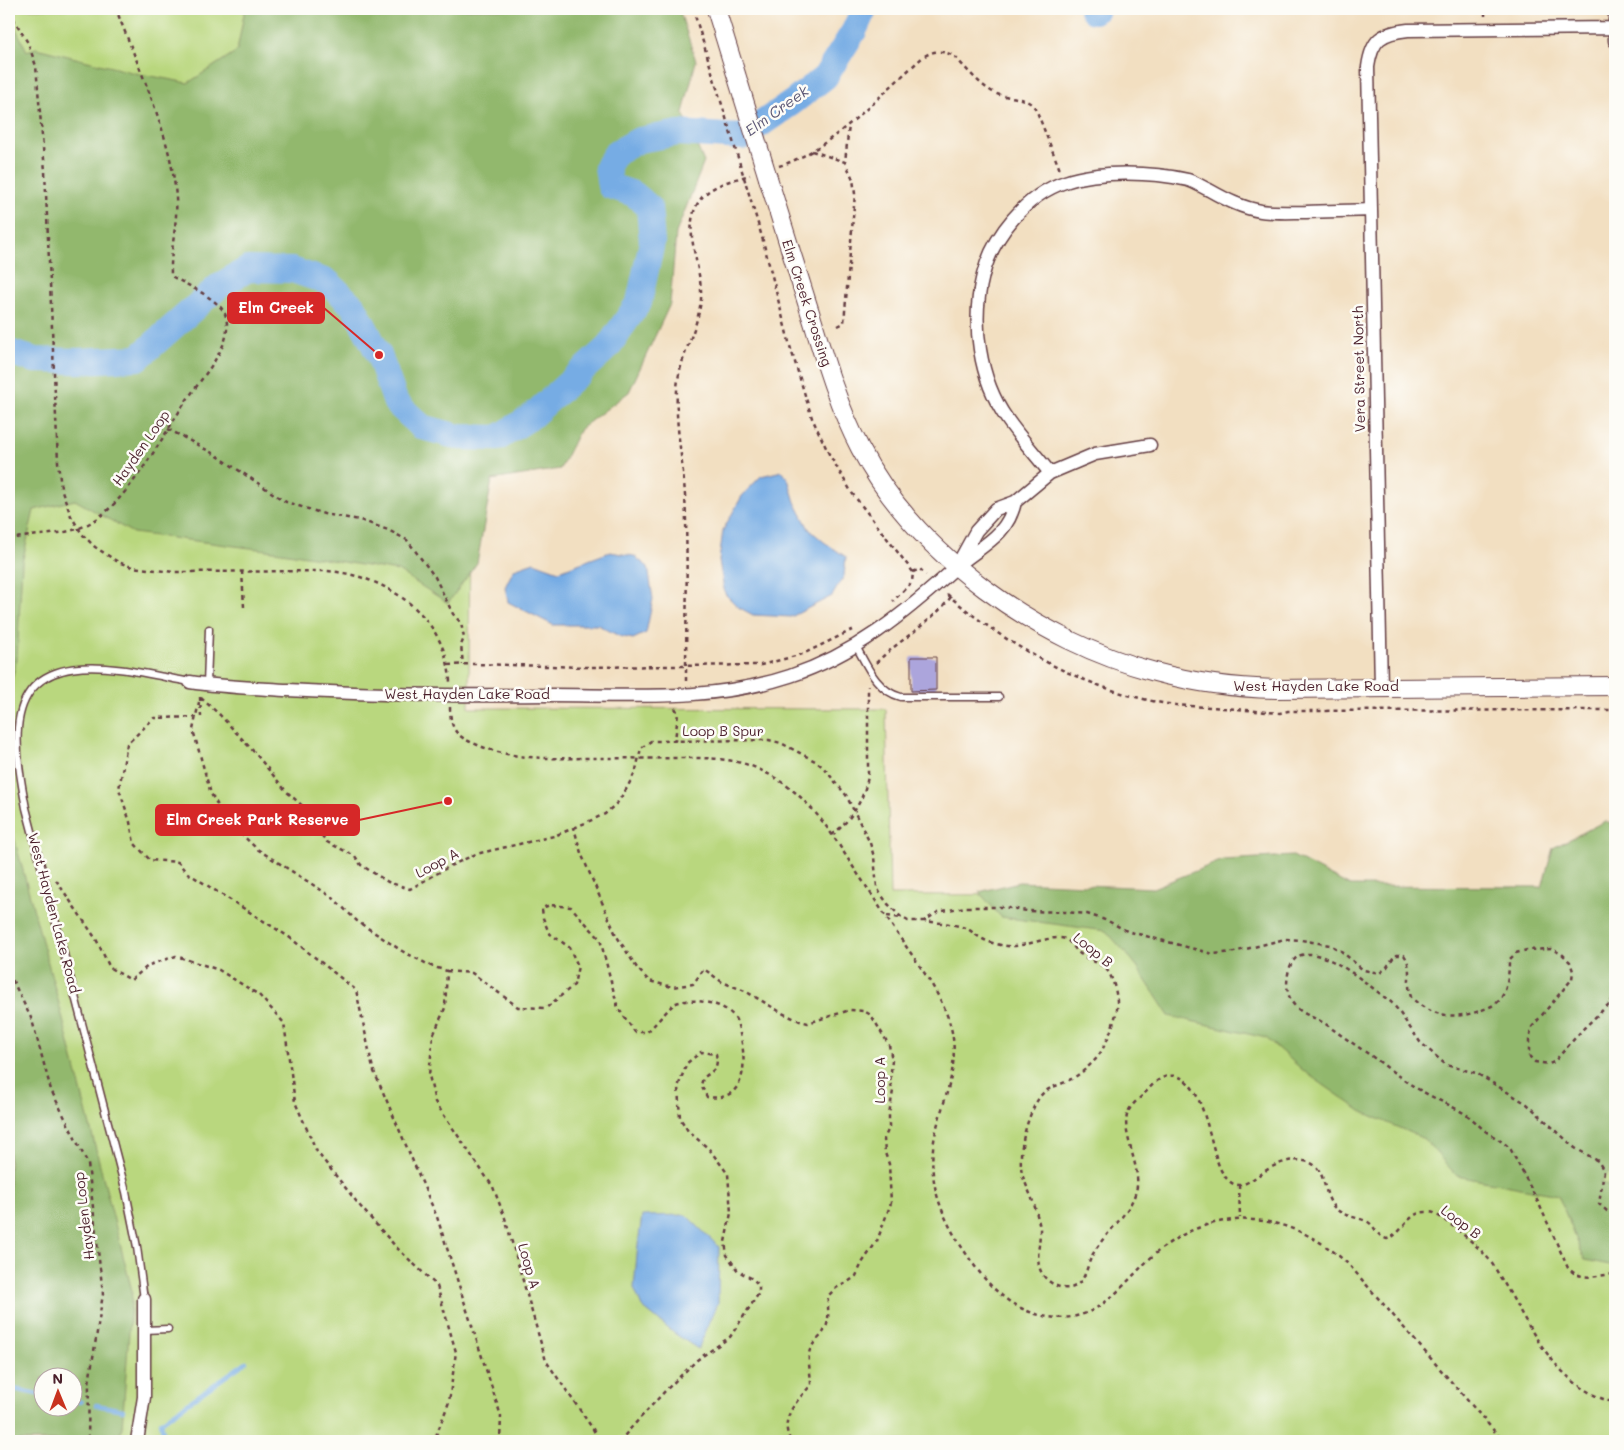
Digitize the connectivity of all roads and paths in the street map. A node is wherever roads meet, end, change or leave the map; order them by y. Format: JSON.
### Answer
{"nodes":[{"id":1,"x":116,"y":9,"type":"edge"},
{"id":2,"x":693,"y":9,"type":"edge"},
{"id":3,"x":716,"y":9,"type":"edge"},
{"id":4,"x":1615,"y":9,"type":"edge"},
{"id":5,"x":9,"y":11,"type":"edge"},
{"id":6,"x":1615,"y":28,"type":"edge"},
{"id":7,"x":1615,"y":41,"type":"edge"},
{"id":8,"x":849,"y":125,"type":"dead end"},
{"id":9,"x":812,"y":150,"type":"dead end"},
{"id":10,"x":845,"y":162,"type":"junction"},
{"id":11,"x":1371,"y":210,"type":"junction"},
{"id":12,"x":838,"y":326,"type":"dead end"},
{"id":13,"x":168,"y":429,"type":"junction"},
{"id":14,"x":1150,"y":445,"type":"dead end"},
{"id":15,"x":1050,"y":473,"type":"junction"},
{"id":16,"x":1015,"y":502,"type":"junction"},
{"id":17,"x":78,"y":529,"type":"junction"},
{"id":18,"x":9,"y":540,"type":"edge"},
{"id":19,"x":956,"y":566,"type":"junction"},
{"id":20,"x":920,"y":569,"type":"dead end"},
{"id":21,"x":242,"y":571,"type":"junction"},
{"id":22,"x":912,"y":572,"type":"junction"},
{"id":23,"x":951,"y":597,"type":"dead end"},
{"id":24,"x":887,"y":606,"type":"dead end"},
{"id":25,"x":244,"y":607,"type":"dead end"},
{"id":26,"x":858,"y":626,"type":"dead end"},
{"id":27,"x":209,"y":629,"type":"dead end"},
{"id":28,"x":856,"y":646,"type":"junction"},
{"id":29,"x":448,"y":665,"type":"junction"},
{"id":30,"x":463,"y":665,"type":"junction"},
{"id":31,"x":871,"y":672,"type":"junction"},
{"id":32,"x":190,"y":682,"type":"joint"},
{"id":33,"x":207,"y":684,"type":"junction"},
{"id":34,"x":1615,"y":686,"type":"edge"},
{"id":35,"x":1380,"y":687,"type":"junction"},
{"id":36,"x":451,"y":688,"type":"dead end"},
{"id":37,"x":674,"y":694,"type":"junction"},
{"id":38,"x":999,"y":697,"type":"dead end"},
{"id":39,"x":449,"y":704,"type":"dead end"},
{"id":40,"x":196,"y":717,"type":"junction"},
{"id":41,"x":675,"y":741,"type":"junction"},
{"id":42,"x":638,"y":759,"type":"junction"},
{"id":43,"x":854,"y":812,"type":"junction"},
{"id":44,"x":574,"y":828,"type":"junction"},
{"id":45,"x":832,"y":835,"type":"junction"},
{"id":46,"x":56,"y":879,"type":"dead end"},
{"id":47,"x":885,"y":915,"type":"junction"},
{"id":48,"x":904,"y":919,"type":"junction"},
{"id":49,"x":924,"y":921,"type":"junction"},
{"id":50,"x":447,"y":970,"type":"junction"},
{"id":51,"x":9,"y":973,"type":"edge"},
{"id":52,"x":1615,"y":990,"type":"edge"},
{"id":53,"x":1239,"y":1185,"type":"junction"},
{"id":54,"x":1615,"y":1212,"type":"edge"},
{"id":55,"x":1240,"y":1219,"type":"junction"},
{"id":56,"x":1615,"y":1274,"type":"edge"},
{"id":57,"x":144,"y":1299,"type":"joint"},
{"id":58,"x":168,"y":1329,"type":"dead end"},
{"id":59,"x":145,"y":1330,"type":"junction"},
{"id":60,"x":1615,"y":1403,"type":"edge"},
{"id":61,"x":88,"y":1441,"type":"edge"},
{"id":62,"x":137,"y":1441,"type":"edge"},
{"id":63,"x":434,"y":1441,"type":"edge"},
{"id":64,"x":500,"y":1441,"type":"edge"},
{"id":65,"x":599,"y":1441,"type":"edge"},
{"id":66,"x":620,"y":1441,"type":"edge"},
{"id":67,"x":791,"y":1441,"type":"edge"},
{"id":68,"x":1503,"y":1441,"type":"edge"}],
"edges":[{"from":1,"to":13,"type":"path","name":"Hayden Loop"},
{"from":2,"to":22,"type":"path","bridge":true},
{"from":3,"to":19,"type":"main road","name":"Elm Creek Crossing","bridge":true},
{"from":4,"to":6,"type":"street"},
{"from":5,"to":17,"type":"path"},
{"from":6,"to":7,"type":"street"},
{"from":6,"to":11,"type":"street","name":"Vera Street North"},
{"from":8,"to":10,"type":"path"},
{"from":9,"to":10,"type":"path"},
{"from":10,"to":12,"type":"path"},
{"from":11,"to":15,"type":"street"},
{"from":11,"to":35,"type":"street","name":"Vera Street North"},
{"from":13,"to":17,"type":"path","name":"Hayden Loop"},
{"from":13,"to":30,"type":"path"},
{"from":14,"to":15,"type":"street"},
{"from":15,"to":16,"type":"street"},
{"from":16,"to":19,"type":"street"},
{"from":16,"to":19,"type":"street"},
{"from":17,"to":18,"type":"path","name":"Hayden Loop"},
{"from":17,"to":21,"type":"path"},
{"from":19,"to":28,"type":"street","name":"West Hayden Lake Road"},
{"from":19,"to":35,"type":"main road","name":"West Hayden Lake Road"},
{"from":20,"to":22,"type":"path"},
{"from":21,"to":25,"type":"path"},
{"from":21,"to":29,"type":"path"},
{"from":22,"to":24,"type":"path"},
{"from":23,"to":31,"type":"path"},
{"from":26,"to":30,"type":"path"},
{"from":27,"to":33,"type":"lane"},
{"from":28,"to":31,"type":"lane"},
{"from":28,"to":37,"type":"street","name":"West Hayden Lake Road"},
{"from":29,"to":30,"type":"path"},
{"from":29,"to":36,"type":"path"},
{"from":31,"to":38,"type":"lane"},
{"from":31,"to":43,"type":"path"},
{"from":32,"to":33,"type":"street","name":"West Hayden Lake Road"},
{"from":32,"to":57,"type":"lane","name":"West Hayden Lake Road"},
{"from":33,"to":37,"type":"street","name":"West Hayden Lake Road"},
{"from":34,"to":35,"type":"main road","name":"West Hayden Lake Road"},
{"from":37,"to":41,"type":"path"},
{"from":39,"to":42,"type":"path"},
{"from":40,"to":44,"type":"path","name":"Loop A"},
{"from":40,"to":50,"type":"path","name":"Loop A"},
{"from":40,"to":64,"type":"path"},
{"from":41,"to":42,"type":"path","name":"Loop B Spur"},
{"from":41,"to":43,"type":"path","name":"Loop B Spur"},
{"from":42,"to":44,"type":"path"},
{"from":42,"to":45,"type":"path"},
{"from":43,"to":45,"type":"path"},
{"from":43,"to":48,"type":"path","name":"Loop B Spur"},
{"from":44,"to":67,"type":"path","name":"Loop A"},
{"from":45,"to":47,"type":"path"},
{"from":46,"to":63,"type":"path"},
{"from":47,"to":48,"type":"path"},
{"from":47,"to":55,"type":"path"},
{"from":48,"to":49,"type":"path"},
{"from":49,"to":52,"type":"path","name":"Loop B"},
{"from":49,"to":53,"type":"path","name":"Loop B"},
{"from":50,"to":65,"type":"path","name":"Loop A"},
{"from":50,"to":66,"type":"path"},
{"from":51,"to":61,"type":"path","name":"Hayden Loop"},
{"from":53,"to":55,"type":"path"},
{"from":53,"to":60,"type":"path","name":"Loop B"},
{"from":54,"to":56,"type":"path"},
{"from":55,"to":68,"type":"path"},
{"from":57,"to":59,"type":"street","name":"West Hayden Lake Road"},
{"from":58,"to":59,"type":"lane"},
{"from":59,"to":62,"type":"street","name":"West Hayden Lake Road"}]}
